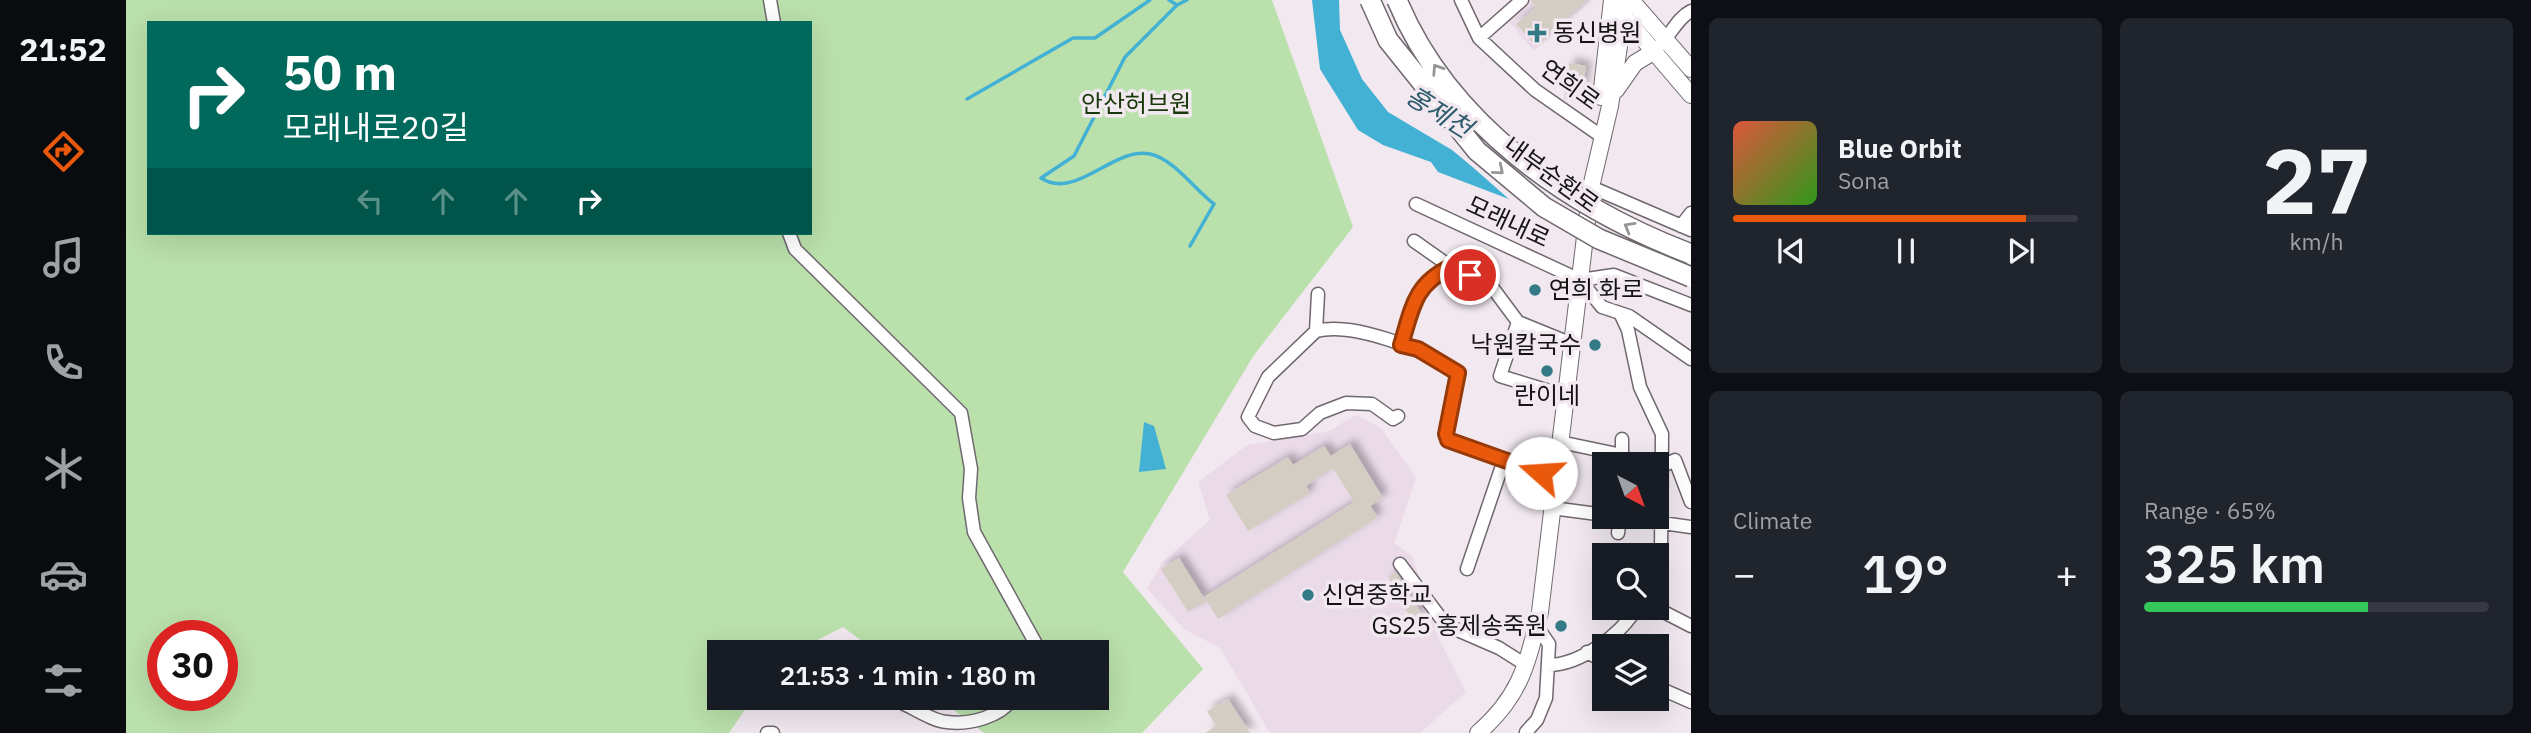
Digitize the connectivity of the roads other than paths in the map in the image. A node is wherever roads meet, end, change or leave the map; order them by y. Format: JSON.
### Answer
{"nodes":[{"id":1,"x":770,"y":0,"type":"edge"},
{"id":2,"x":1370,"y":0,"type":"edge"},
{"id":3,"x":1397,"y":0,"type":"edge"},
{"id":4,"x":1461,"y":0,"type":"edge"},
{"id":5,"x":1522,"y":0,"type":"edge"},
{"id":6,"x":1631,"y":0,"type":"edge"},
{"id":7,"x":1616,"y":4,"type":"edge"},
{"id":8,"x":1691,"y":11,"type":"edge"},
{"id":9,"x":774,"y":21,"type":"edge"},
{"id":10,"x":1479,"y":38,"type":"junction"},
{"id":11,"x":1665,"y":41,"type":"junction"},
{"id":12,"x":1653,"y":52,"type":"junction"},
{"id":13,"x":1691,"y":69,"type":"edge"},
{"id":14,"x":1691,"y":95,"type":"edge"},
{"id":15,"x":1610,"y":106,"type":"junction"},
{"id":16,"x":1604,"y":138,"type":"junction"},
{"id":17,"x":1590,"y":189,"type":"junction"},
{"id":18,"x":1416,"y":204,"type":"dead end"},
{"id":19,"x":1691,"y":213,"type":"edge"},
{"id":20,"x":1686,"y":228,"type":"edge"},
{"id":21,"x":790,"y":235,"type":"edge"},
{"id":22,"x":1414,"y":241,"type":"dead end"},
{"id":23,"x":1691,"y":254,"type":"edge"},
{"id":24,"x":1451,"y":267,"type":"junction"},
{"id":25,"x":1691,"y":277,"type":"edge"},
{"id":26,"x":1580,"y":281,"type":"junction"},
{"id":27,"x":1318,"y":294,"type":"dead end"},
{"id":28,"x":1691,"y":305,"type":"edge"},
{"id":29,"x":1621,"y":315,"type":"junction"},
{"id":30,"x":1518,"y":322,"type":"junction"},
{"id":31,"x":1317,"y":331,"type":"junction"},
{"id":32,"x":1572,"y":344,"type":"junction"},
{"id":33,"x":1401,"y":345,"type":"junction"},
{"id":34,"x":1691,"y":359,"type":"edge"},
{"id":35,"x":1566,"y":396,"type":"junction"},
{"id":36,"x":1398,"y":416,"type":"dead end"},
{"id":37,"x":1622,"y":439,"type":"dead end"},
{"id":38,"x":1560,"y":442,"type":"junction"},
{"id":39,"x":1661,"y":452,"type":"edge"},
{"id":40,"x":1504,"y":460,"type":"junction"},
{"id":41,"x":1670,"y":462,"type":"edge"},
{"id":42,"x":1556,"y":477,"type":"junction"},
{"id":43,"x":1691,"y":502,"type":"edge"},
{"id":44,"x":1552,"y":508,"type":"junction"},
{"id":45,"x":1592,"y":513,"type":"edge"},
{"id":46,"x":1670,"y":524,"type":"edge"},
{"id":47,"x":1691,"y":527,"type":"edge"},
{"id":48,"x":1618,"y":529,"type":"edge"},
{"id":49,"x":1618,"y":533,"type":"dead end"},
{"id":50,"x":1400,"y":564,"type":"dead end"},
{"id":51,"x":1467,"y":569,"type":"dead end"},
{"id":52,"x":1669,"y":615,"type":"edge"},
{"id":53,"x":1630,"y":620,"type":"edge"},
{"id":54,"x":1536,"y":625,"type":"junction"},
{"id":55,"x":1691,"y":626,"type":"edge"},
{"id":56,"x":1034,"y":640,"type":"edge"},
{"id":57,"x":1587,"y":652,"type":"junction"},
{"id":58,"x":1592,"y":655,"type":"edge"},
{"id":59,"x":1548,"y":664,"type":"junction"},
{"id":60,"x":1527,"y":665,"type":"junction"},
{"id":61,"x":1669,"y":692,"type":"edge"},
{"id":62,"x":1691,"y":702,"type":"edge"},
{"id":63,"x":918,"y":710,"type":"edge"},
{"id":64,"x":1005,"y":710,"type":"edge"},
{"id":65,"x":987,"y":718,"type":"junction"},
{"id":66,"x":984,"y":733,"type":"edge"},
{"id":67,"x":1478,"y":733,"type":"edge"},
{"id":68,"x":1526,"y":733,"type":"edge"}],
"edges":[{"from":1,"to":9,"type":"street"},
{"from":2,"to":25,"type":"highway","name":"내부순환로","one_way":true,"bridge":true},
{"from":23,"to":3,"type":"highway","name":"내부순환로","one_way":true,"bridge":true},
{"from":4,"to":10,"type":"street","name":"연희로"},
{"from":5,"to":10,"type":"street"},
{"from":6,"to":11,"type":"main road"},
{"from":7,"to":12,"type":"main road"},
{"from":7,"to":15,"type":"main road","name":"모래내로"},
{"from":7,"to":16,"type":"main road"},
{"from":8,"to":11,"type":"street"},
{"from":10,"to":16,"type":"street","name":"연희로"},
{"from":11,"to":12,"type":"street"},
{"from":11,"to":13,"type":"main road"},
{"from":12,"to":14,"type":"main road"},
{"from":12,"to":15,"type":"main road"},
{"from":15,"to":16,"type":"main road","name":"모래내로"},
{"from":16,"to":17,"type":"main road","name":"모래내로"},
{"from":17,"to":20,"type":"street"},
{"from":17,"to":26,"type":"main road","name":"모래내로","bridge":true},
{"from":18,"to":26,"type":"street","name":"모래내로"},
{"from":19,"to":20,"type":"street"},
{"from":21,"to":56,"type":"street"},
{"from":22,"to":24,"type":"street"},
{"from":24,"to":30,"type":"street"},
{"from":24,"to":33,"type":"street"},
{"from":26,"to":28,"type":"street"},
{"from":26,"to":29,"type":"street"},
{"from":26,"to":32,"type":"main road","name":"모래내로"},
{"from":27,"to":31,"type":"street"},
{"from":29,"to":34,"type":"street"},
{"from":29,"to":39,"type":"street"},
{"from":30,"to":32,"type":"street"},
{"from":30,"to":35,"type":"street"},
{"from":31,"to":33,"type":"street"},
{"from":31,"to":36,"type":"street"},
{"from":32,"to":35,"type":"main road","name":"모래내로"},
{"from":33,"to":40,"type":"street"},
{"from":35,"to":38,"type":"main road","name":"모래내로"},
{"from":37,"to":38,"type":"street"},
{"from":38,"to":42,"type":"main road","name":"모래내로"},
{"from":40,"to":42,"type":"street"},
{"from":40,"to":51,"type":"street"},
{"from":41,"to":43,"type":"street"},
{"from":42,"to":44,"type":"main road","name":"모래내로"},
{"from":44,"to":45,"type":"street"},
{"from":44,"to":54,"type":"main road","name":"모래내로"},
{"from":46,"to":47,"type":"street"},
{"from":48,"to":49,"type":"street"},
{"from":50,"to":60,"type":"street"},
{"from":52,"to":55,"type":"street"},
{"from":53,"to":57,"type":"street"},
{"from":54,"to":59,"type":"street"},
{"from":54,"to":60,"type":"main road","name":"모래내로"},
{"from":57,"to":58,"type":"street"},
{"from":57,"to":59,"type":"street"},
{"from":59,"to":68,"type":"street"},
{"from":60,"to":67,"type":"main road","name":"모래내로"},
{"from":61,"to":62,"type":"street"},
{"from":63,"to":65,"type":"street"},
{"from":64,"to":65,"type":"street"},
{"from":65,"to":66,"type":"street"}]}
